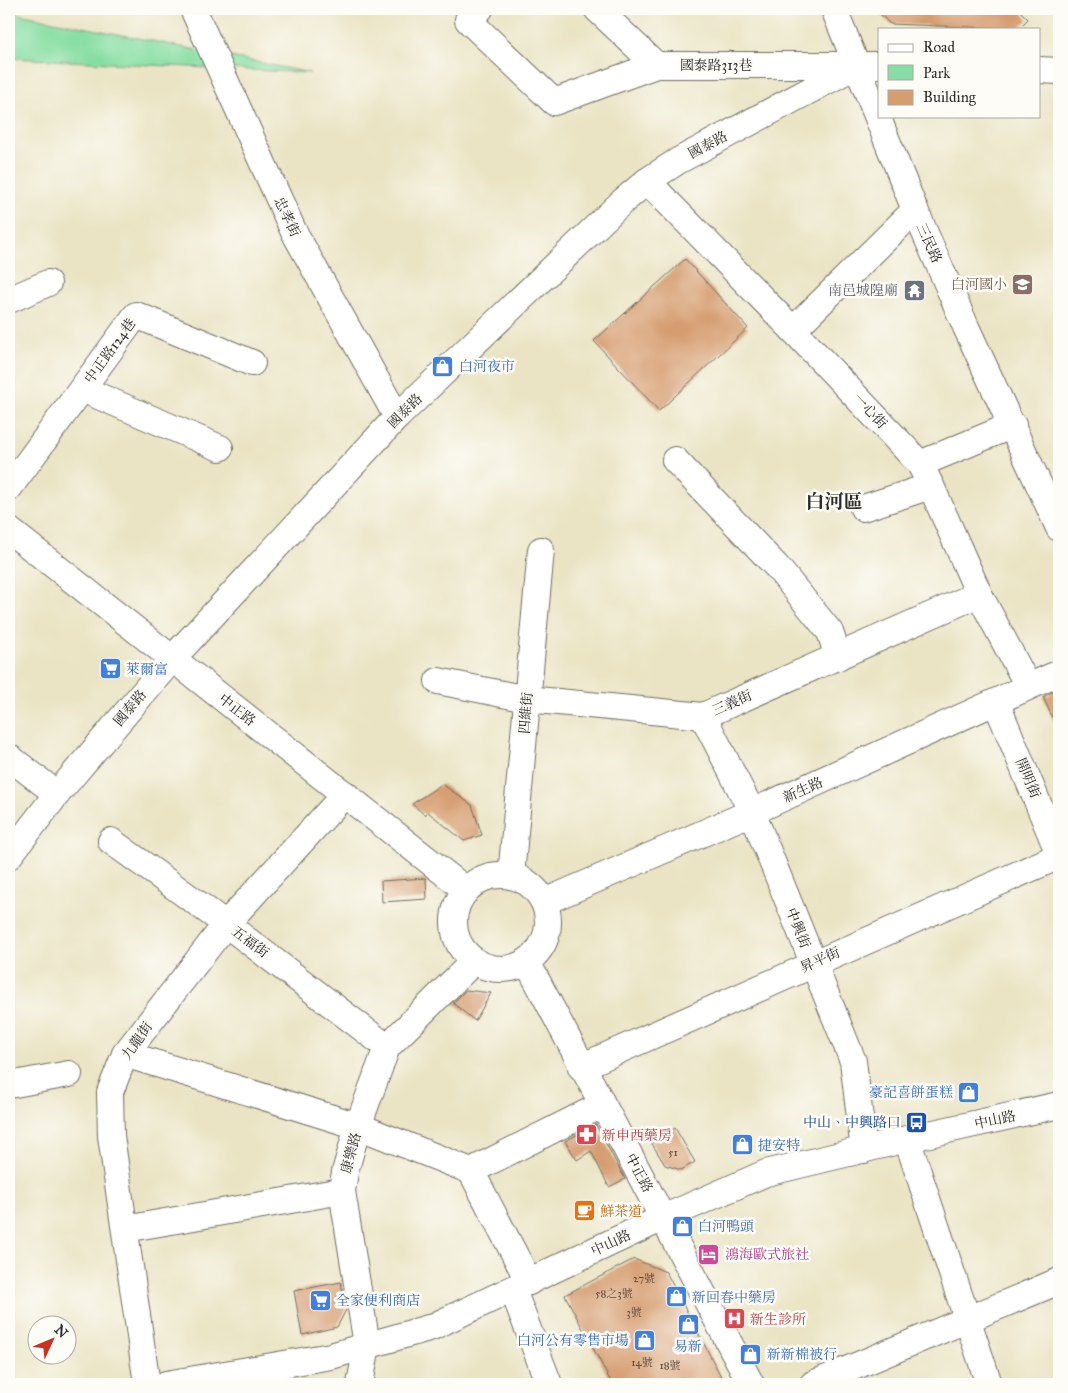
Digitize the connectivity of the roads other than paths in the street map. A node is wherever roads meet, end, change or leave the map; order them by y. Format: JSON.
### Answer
{"nodes":[{"id":1,"x":194,"y":9,"type":"edge"},
{"id":2,"x":597,"y":9,"type":"edge"},
{"id":3,"x":834,"y":9,"type":"edge"},
{"id":4,"x":474,"y":14,"type":"edge"},
{"id":5,"x":656,"y":65,"type":"junction"},
{"id":6,"x":868,"y":65,"type":"edge"},
{"id":7,"x":1040,"y":70,"type":"edge"},
{"id":8,"x":1059,"y":70,"type":"edge"},
{"id":9,"x":878,"y":96,"type":"edge"},
{"id":10,"x":885,"y":118,"type":"edge"},
{"id":11,"x":647,"y":181,"type":"junction"},
{"id":12,"x":915,"y":210,"type":"junction"},
{"id":13,"x":48,"y":283,"type":"dead end"},
{"id":14,"x":9,"y":300,"type":"edge"},
{"id":15,"x":794,"y":330,"type":"junction"},
{"id":16,"x":252,"y":363,"type":"dead end"},
{"id":17,"x":82,"y":390,"type":"junction"},
{"id":18,"x":397,"y":417,"type":"junction"},
{"id":19,"x":1013,"y":424,"type":"junction"},
{"id":20,"x":220,"y":448,"type":"dead end"},
{"id":21,"x":675,"y":460,"type":"dead end"},
{"id":22,"x":926,"y":475,"type":"junction"},
{"id":23,"x":9,"y":488,"type":"edge"},
{"id":24,"x":863,"y":508,"type":"dead end"},
{"id":25,"x":1059,"y":528,"type":"edge"},
{"id":26,"x":9,"y":530,"type":"edge"},
{"id":27,"x":541,"y":550,"type":"dead end"},
{"id":28,"x":979,"y":594,"type":"junction"},
{"id":29,"x":838,"y":657,"type":"junction"},
{"id":30,"x":172,"y":660,"type":"junction"},
{"id":31,"x":1059,"y":673,"type":"edge"},
{"id":32,"x":438,"y":681,"type":"dead end"},
{"id":33,"x":1028,"y":686,"type":"junction"},
{"id":34,"x":527,"y":699,"type":"junction"},
{"id":35,"x":996,"y":702,"type":"junction"},
{"id":36,"x":703,"y":716,"type":"junction"},
{"id":37,"x":9,"y":756,"type":"edge"},
{"id":38,"x":58,"y":794,"type":"junction"},
{"id":39,"x":345,"y":794,"type":"junction"},
{"id":40,"x":752,"y":812,"type":"junction"},
{"id":41,"x":111,"y":841,"type":"dead end"},
{"id":42,"x":1059,"y":855,"type":"edge"},
{"id":43,"x":9,"y":856,"type":"edge"},
{"id":44,"x":511,"y":876,"type":"junction"},
{"id":45,"x":466,"y":890,"type":"junction"},
{"id":46,"x":544,"y":902,"type":"junction"},
{"id":47,"x":226,"y":924,"type":"junction"},
{"id":48,"x":474,"y":961,"type":"junction"},
{"id":49,"x":527,"y":962,"type":"junction"},
{"id":50,"x":812,"y":964,"type":"junction"},
{"id":51,"x":387,"y":1047,"type":"junction"},
{"id":52,"x":126,"y":1054,"type":"junction"},
{"id":53,"x":582,"y":1067,"type":"junction"},
{"id":54,"x":69,"y":1074,"type":"dead end"},
{"id":55,"x":9,"y":1085,"type":"edge"},
{"id":56,"x":602,"y":1105,"type":"junction"},
{"id":57,"x":1059,"y":1106,"type":"edge"},
{"id":58,"x":358,"y":1126,"type":"junction"},
{"id":59,"x":907,"y":1139,"type":"junction"},
{"id":60,"x":864,"y":1150,"type":"junction"},
{"id":61,"x":471,"y":1171,"type":"junction"},
{"id":62,"x":342,"y":1191,"type":"junction"},
{"id":63,"x":663,"y":1218,"type":"junction"},
{"id":64,"x":124,"y":1229,"type":"junction"},
{"id":65,"x":1059,"y":1281,"type":"edge"},
{"id":66,"x":521,"y":1286,"type":"junction"},
{"id":67,"x":967,"y":1319,"type":"junction"},
{"id":68,"x":367,"y":1345,"type":"junction"},
{"id":69,"x":147,"y":1384,"type":"edge"},
{"id":70,"x":166,"y":1384,"type":"edge"},
{"id":71,"x":360,"y":1384,"type":"edge"},
{"id":72,"x":549,"y":1384,"type":"edge"},
{"id":73,"x":751,"y":1384,"type":"edge"},
{"id":74,"x":813,"y":1384,"type":"edge"},
{"id":75,"x":989,"y":1384,"type":"edge"}],
"edges":[{"from":1,"to":18,"type":"street","name":"忠孝街"},
{"from":2,"to":5,"type":"street"},
{"from":3,"to":6,"type":"street","name":"三民路"},
{"from":4,"to":5,"type":"street","name":"國泰路313巷"},
{"from":5,"to":6,"type":"street","name":"國泰路313巷"},
{"from":6,"to":9,"type":"street","name":"三民路"},
{"from":6,"to":11,"type":"street","name":"國泰路"},
{"from":7,"to":8,"type":"street"},
{"from":10,"to":12,"type":"street","name":"三民路"},
{"from":11,"to":15,"type":"street","name":"一心街"},
{"from":11,"to":18,"type":"street","name":"國泰路"},
{"from":12,"to":15,"type":"street"},
{"from":12,"to":19,"type":"street","name":"三民路"},
{"from":13,"to":14,"type":"street"},
{"from":15,"to":22,"type":"street","name":"一心街"},
{"from":16,"to":17,"type":"street","name":"中正路124巷"},
{"from":17,"to":20,"type":"street"},
{"from":17,"to":23,"type":"street","name":"中正路124巷"},
{"from":18,"to":30,"type":"street","name":"國泰路"},
{"from":19,"to":22,"type":"street"},
{"from":19,"to":25,"type":"street","name":"三民路"},
{"from":21,"to":29,"type":"street"},
{"from":22,"to":24,"type":"street"},
{"from":22,"to":28,"type":"street","name":"一心街"},
{"from":26,"to":30,"type":"street","name":"中正路"},
{"from":27,"to":34,"type":"street","name":"四維街"},
{"from":28,"to":29,"type":"street","name":"三義街"},
{"from":28,"to":33,"type":"street","name":"一心街"},
{"from":29,"to":36,"type":"street","name":"三義街"},
{"from":30,"to":38,"type":"street","name":"國泰路"},
{"from":30,"to":39,"type":"street","name":"中正路"},
{"from":31,"to":33,"type":"street","name":"新生路"},
{"from":32,"to":34,"type":"street","name":"三義街"},
{"from":33,"to":35,"type":"street","name":"新生路"},
{"from":34,"to":36,"type":"street","name":"三義街"},
{"from":34,"to":44,"type":"street","name":"四維街"},
{"from":35,"to":40,"type":"street","name":"新生路"},
{"from":35,"to":42,"type":"street","name":"開明街"},
{"from":36,"to":40,"type":"street","name":"中興街"},
{"from":37,"to":38,"type":"street"},
{"from":38,"to":43,"type":"street","name":"國泰路"},
{"from":39,"to":45,"type":"street","name":"中正路"},
{"from":39,"to":47,"type":"street","name":"九龍街"},
{"from":40,"to":46,"type":"street","name":"新生路"},
{"from":40,"to":50,"type":"street","name":"中興街"},
{"from":41,"to":47,"type":"street","name":"五福街"},
{"from":42,"to":50,"type":"street","name":"昇平街"},
{"from":44,"to":45,"type":"street"},
{"from":44,"to":46,"type":"street"},
{"from":45,"to":48,"type":"street"},
{"from":46,"to":49,"type":"street"},
{"from":47,"to":51,"type":"street","name":"五福街"},
{"from":47,"to":52,"type":"street","name":"九龍街"},
{"from":48,"to":49,"type":"street"},
{"from":48,"to":51,"type":"street","name":"康樂路"},
{"from":49,"to":53,"type":"street","name":"中正路"},
{"from":50,"to":53,"type":"street","name":"昇平街"},
{"from":50,"to":60,"type":"street","name":"中興街"},
{"from":51,"to":58,"type":"street","name":"康樂路"},
{"from":52,"to":58,"type":"street"},
{"from":52,"to":64,"type":"street","name":"九龍街"},
{"from":53,"to":56,"type":"street","name":"中正路"},
{"from":54,"to":55,"type":"street"},
{"from":56,"to":61,"type":"street"},
{"from":56,"to":63,"type":"street","name":"中正路"},
{"from":57,"to":59,"type":"street","name":"中山路"},
{"from":58,"to":61,"type":"street"},
{"from":58,"to":62,"type":"street","name":"康樂路"},
{"from":59,"to":60,"type":"street","name":"中山路"},
{"from":59,"to":67,"type":"street"},
{"from":60,"to":63,"type":"street","name":"中山路"},
{"from":61,"to":66,"type":"street"},
{"from":62,"to":64,"type":"street"},
{"from":62,"to":68,"type":"street","name":"康樂路"},
{"from":63,"to":66,"type":"street","name":"中山路"},
{"from":63,"to":73,"type":"street","name":"中正路"},
{"from":64,"to":69,"type":"street","name":"九龍街"},
{"from":65,"to":67,"type":"street"},
{"from":66,"to":68,"type":"street","name":"中山路"},
{"from":66,"to":72,"type":"street"},
{"from":67,"to":74,"type":"street"},
{"from":67,"to":75,"type":"street"},
{"from":68,"to":70,"type":"street","name":"中山路"},
{"from":68,"to":71,"type":"street","name":"康樂路"}]}
